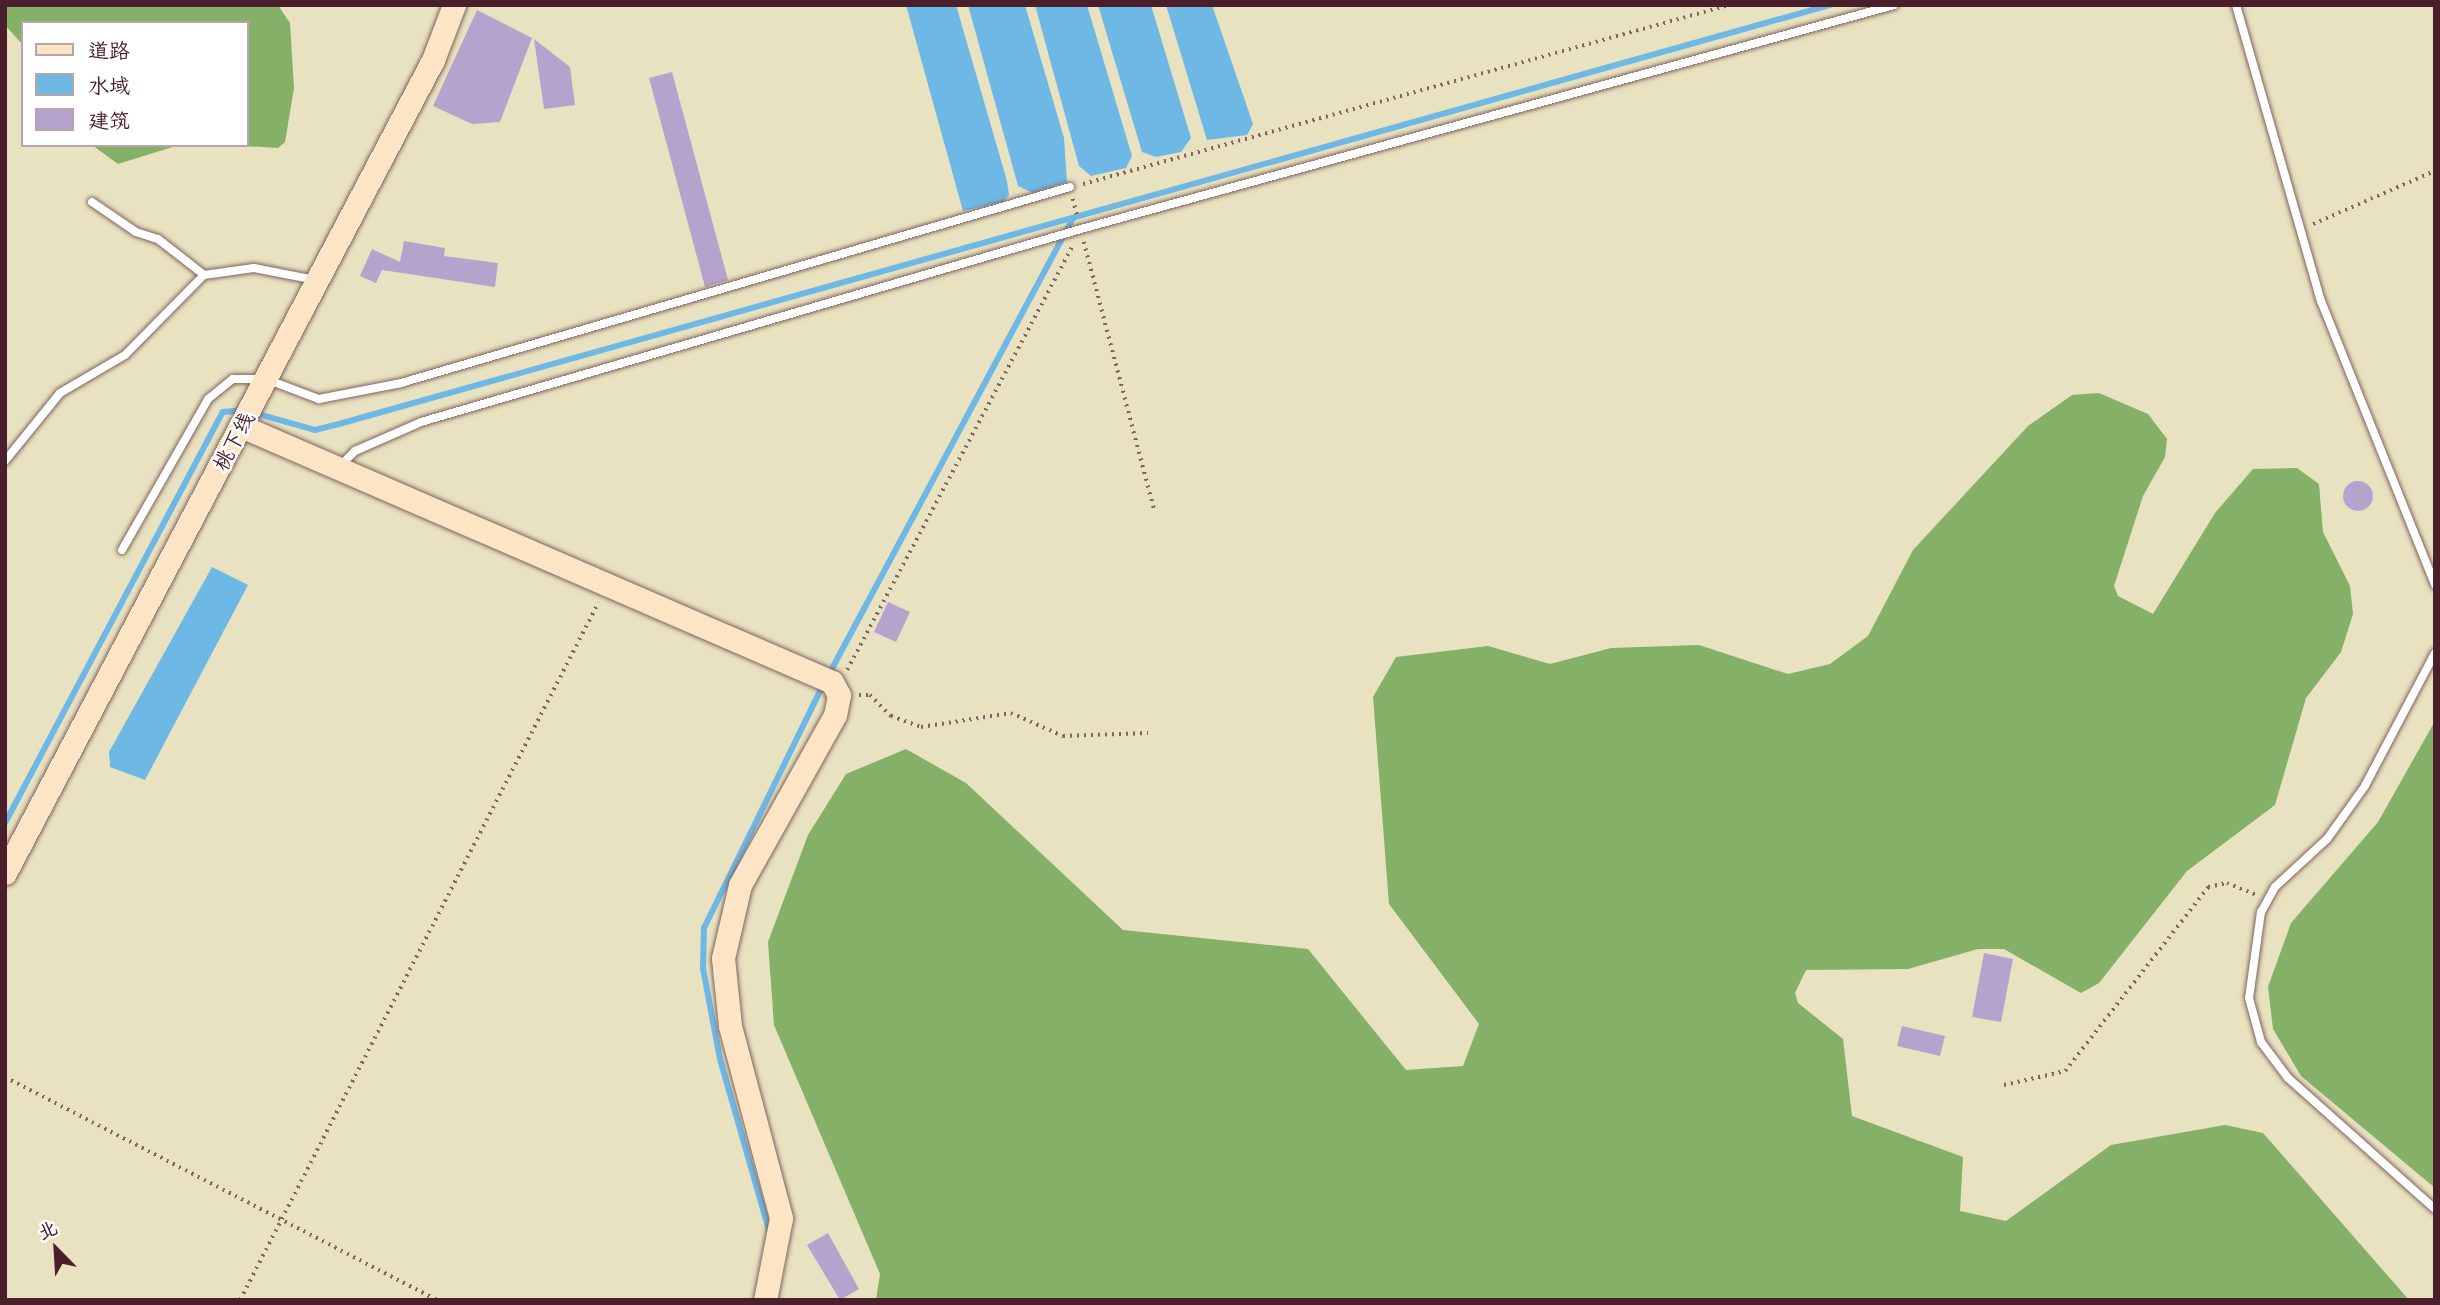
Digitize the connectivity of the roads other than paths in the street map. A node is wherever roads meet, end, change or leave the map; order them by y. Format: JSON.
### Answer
{"nodes":[{"id":1,"x":454,"y":5,"type":"edge"},
{"id":2,"x":1894,"y":5,"type":"edge"},
{"id":3,"x":2236,"y":5,"type":"edge"},
{"id":4,"x":1070,"y":187,"type":"road end"},
{"id":5,"x":92,"y":202,"type":"dead end"},
{"id":6,"x":204,"y":275,"type":"junction"},
{"id":7,"x":318,"y":280,"type":"junction"},
{"id":8,"x":266,"y":379,"type":"junction"},
{"id":9,"x":241,"y":426,"type":"junction"},
{"id":10,"x":5,"y":461,"type":"edge"},
{"id":11,"x":339,"y":467,"type":"junction"},
{"id":12,"x":122,"y":550,"type":"dead end"},
{"id":13,"x":2435,"y":585,"type":"edge"},
{"id":14,"x":2435,"y":653,"type":"edge"},
{"id":15,"x":5,"y":873,"type":"edge"},
{"id":16,"x":2435,"y":1209,"type":"edge"},
{"id":17,"x":765,"y":1300,"type":"edge"}],
"edges":[{"from":1,"to":7,"type":"street","name":"桃下线"},
{"from":2,"to":11,"type":"lane"},
{"from":3,"to":13,"type":"lane"},
{"from":4,"to":8,"type":"lane"},
{"from":5,"to":6,"type":"lane"},
{"from":6,"to":7,"type":"lane"},
{"from":6,"to":10,"type":"lane"},
{"from":7,"to":8,"type":"street","name":"桃下线"},
{"from":8,"to":9,"type":"street","name":"桃下线"},
{"from":8,"to":12,"type":"lane"},
{"from":9,"to":11,"type":"street"},
{"from":9,"to":15,"type":"street","name":"桃下线"},
{"from":11,"to":17,"type":"street"},
{"from":14,"to":16,"type":"lane"}]}
